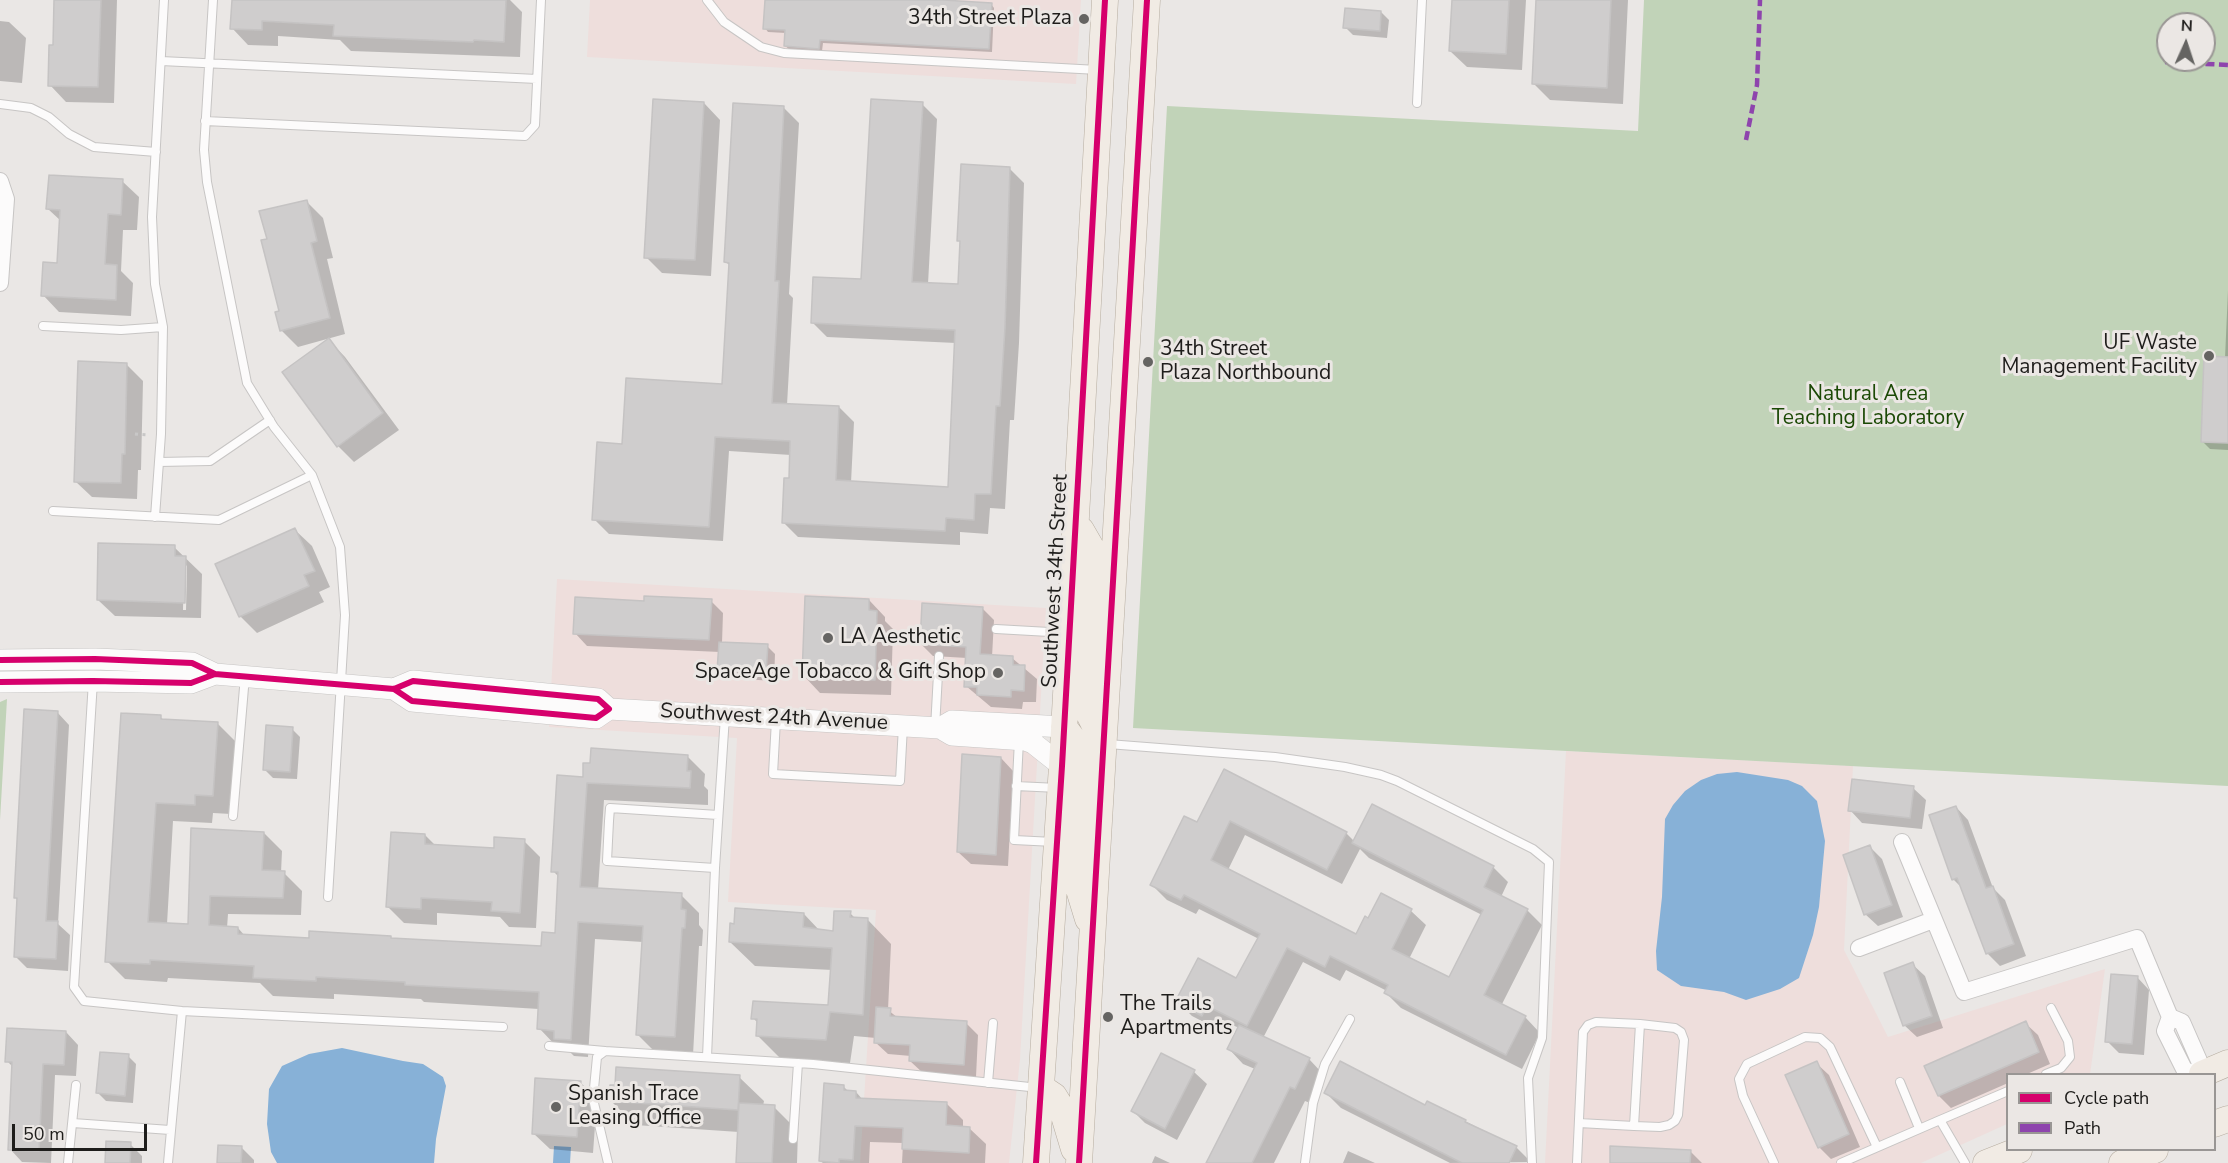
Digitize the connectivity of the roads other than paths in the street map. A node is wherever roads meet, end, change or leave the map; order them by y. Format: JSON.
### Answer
{"nodes":[{"id":1,"x":164,"y":0,"type":"edge"},
{"id":2,"x":213,"y":0,"type":"edge"},
{"id":3,"x":541,"y":0,"type":"edge"},
{"id":4,"x":707,"y":0,"type":"edge"},
{"id":5,"x":1105,"y":0,"type":"edge"},
{"id":6,"x":1422,"y":0,"type":"edge"},
{"id":7,"x":1145,"y":4,"type":"edge"},
{"id":8,"x":161,"y":62,"type":"junction"},
{"id":9,"x":208,"y":62,"type":"junction"},
{"id":10,"x":1101,"y":70,"type":"junction"},
{"id":11,"x":537,"y":79,"type":"junction"},
{"id":12,"x":1417,"y":103,"type":"dead end"},
{"id":13,"x":0,"y":104,"type":"edge"},
{"id":14,"x":206,"y":120,"type":"junction"},
{"id":15,"x":156,"y":152,"type":"junction"},
{"id":16,"x":1,"y":182,"type":"edge"},
{"id":17,"x":0,"y":283,"type":"edge"},
{"id":18,"x":44,"y":326,"type":"dead end"},
{"id":19,"x":163,"y":327,"type":"junction"},
{"id":20,"x":270,"y":420,"type":"junction"},
{"id":21,"x":159,"y":462,"type":"junction"},
{"id":22,"x":312,"y":475,"type":"junction"},
{"id":23,"x":53,"y":511,"type":"dead end"},
{"id":24,"x":155,"y":517,"type":"junction"},
{"id":25,"x":1076,"y":519,"type":"junction"},
{"id":26,"x":996,"y":629,"type":"dead end"},
{"id":27,"x":1069,"y":633,"type":"junction"},
{"id":28,"x":939,"y":656,"type":"dead end"},
{"id":29,"x":0,"y":660,"type":"edge"},
{"id":30,"x":215,"y":674,"type":"junction"},
{"id":31,"x":245,"y":676,"type":"junction"},
{"id":32,"x":93,"y":681,"type":"junction"},
{"id":33,"x":0,"y":682,"type":"edge"},
{"id":34,"x":341,"y":684,"type":"junction"},
{"id":35,"x":725,"y":715,"type":"junction"},
{"id":36,"x":776,"y":718,"type":"junction"},
{"id":37,"x":903,"y":726,"type":"junction"},
{"id":38,"x":1064,"y":727,"type":"junction"},
{"id":39,"x":937,"y":728,"type":"junction"},
{"id":40,"x":1019,"y":740,"type":"junction"},
{"id":41,"x":1104,"y":744,"type":"junction"},
{"id":42,"x":1061,"y":777,"type":"junction"},
{"id":43,"x":1017,"y":786,"type":"junction"},
{"id":44,"x":718,"y":815,"type":"junction"},
{"id":45,"x":233,"y":816,"type":"dead end"},
{"id":46,"x":1902,"y":842,"type":"dead end"},
{"id":47,"x":1057,"y":843,"type":"junction"},
{"id":48,"x":715,"y":868,"type":"junction"},
{"id":49,"x":328,"y":897,"type":"dead end"},
{"id":50,"x":1933,"y":920,"type":"junction"},
{"id":51,"x":1093,"y":936,"type":"junction"},
{"id":52,"x":1859,"y":948,"type":"dead end"},
{"id":53,"x":2051,"y":1008,"type":"dead end"},
{"id":54,"x":182,"y":1011,"type":"junction"},
{"id":55,"x":2170,"y":1017,"type":"junction"},
{"id":56,"x":1350,"y":1019,"type":"dead end"},
{"id":57,"x":993,"y":1023,"type":"dead end"},
{"id":58,"x":1640,"y":1024,"type":"junction"},
{"id":59,"x":504,"y":1027,"type":"dead end"},
{"id":60,"x":549,"y":1046,"type":"dead end"},
{"id":61,"x":605,"y":1050,"type":"junction"},
{"id":62,"x":707,"y":1057,"type":"junction"},
{"id":63,"x":798,"y":1063,"type":"junction"},
{"id":64,"x":2228,"y":1063,"type":"edge"},
{"id":65,"x":2048,"y":1073,"type":"edge"},
{"id":66,"x":2190,"y":1073,"type":"edge"},
{"id":67,"x":2197,"y":1073,"type":"edge"},
{"id":68,"x":2204,"y":1073,"type":"edge"},
{"id":69,"x":1900,"y":1082,"type":"dead end"},
{"id":70,"x":988,"y":1083,"type":"junction"},
{"id":71,"x":76,"y":1084,"type":"dead end"},
{"id":72,"x":1042,"y":1088,"type":"junction"},
{"id":73,"x":2006,"y":1091,"type":"edge"},
{"id":74,"x":1941,"y":1120,"type":"junction"},
{"id":75,"x":73,"y":1123,"type":"junction"},
{"id":76,"x":1579,"y":1123,"type":"junction"},
{"id":77,"x":1634,"y":1126,"type":"junction"},
{"id":78,"x":1919,"y":1128,"type":"junction"},
{"id":79,"x":170,"y":1130,"type":"junction"},
{"id":80,"x":793,"y":1138,"type":"dead end"},
{"id":81,"x":1877,"y":1147,"type":"junction"},
{"id":82,"x":2014,"y":1151,"type":"edge"},
{"id":83,"x":2150,"y":1151,"type":"edge"},
{"id":84,"x":68,"y":1163,"type":"edge"},
{"id":85,"x":168,"y":1163,"type":"edge"},
{"id":86,"x":608,"y":1163,"type":"edge"},
{"id":87,"x":1036,"y":1163,"type":"edge"},
{"id":88,"x":1079,"y":1163,"type":"edge"},
{"id":89,"x":1305,"y":1163,"type":"edge"},
{"id":90,"x":1532,"y":1163,"type":"edge"},
{"id":91,"x":1577,"y":1163,"type":"edge"},
{"id":92,"x":1774,"y":1163,"type":"edge"},
{"id":93,"x":1841,"y":1163,"type":"edge"},
{"id":94,"x":1965,"y":1163,"type":"edge"},
{"id":95,"x":1986,"y":1163,"type":"edge"},
{"id":96,"x":2122,"y":1163,"type":"edge"}],
"edges":[{"from":1,"to":8,"type":"lane"},
{"from":2,"to":9,"type":"lane"},
{"from":3,"to":11,"type":"lane"},
{"from":4,"to":10,"type":"lane"},
{"from":5,"to":10,"type":"main road","name":"Southwest 34th Street"},
{"from":6,"to":12,"type":"lane"},
{"from":7,"to":41,"type":"main road"},
{"from":8,"to":9,"type":"lane"},
{"from":8,"to":15,"type":"lane"},
{"from":9,"to":11,"type":"lane"},
{"from":9,"to":14,"type":"lane"},
{"from":10,"to":25,"type":"main road","name":"Southwest 34th Street"},
{"from":11,"to":14,"type":"lane"},
{"from":13,"to":15,"type":"lane"},
{"from":14,"to":20,"type":"lane"},
{"from":15,"to":19,"type":"lane"},
{"from":16,"to":17,"type":"street"},
{"from":18,"to":19,"type":"lane"},
{"from":19,"to":21,"type":"lane"},
{"from":20,"to":21,"type":"lane"},
{"from":20,"to":22,"type":"lane"},
{"from":21,"to":24,"type":"lane"},
{"from":22,"to":24,"type":"lane"},
{"from":22,"to":34,"type":"lane"},
{"from":23,"to":24,"type":"lane"},
{"from":25,"to":27,"type":"main road","name":"Southwest 34th Street"},
{"from":25,"to":41,"type":"main road"},
{"from":26,"to":27,"type":"lane"},
{"from":27,"to":38,"type":"main road","name":"Southwest 34th Street"},
{"from":28,"to":39,"type":"lane"},
{"from":29,"to":30,"type":"street","name":"Southwest 24th Avenue"},
{"from":30,"to":31,"type":"street","name":"Southwest 24th Avenue"},
{"from":30,"to":32,"type":"street","name":"Southwest 24th Avenue"},
{"from":31,"to":34,"type":"street","name":"Southwest 24th Avenue"},
{"from":31,"to":45,"type":"lane"},
{"from":32,"to":33,"type":"street","name":"Southwest 24th Avenue"},
{"from":32,"to":54,"type":"lane"},
{"from":34,"to":35,"type":"street","name":"Southwest 24th Avenue"},
{"from":34,"to":49,"type":"lane"},
{"from":35,"to":36,"type":"street","name":"Southwest 24th Avenue"},
{"from":35,"to":44,"type":"lane"},
{"from":36,"to":37,"type":"street","name":"Southwest 24th Avenue"},
{"from":36,"to":37,"type":"lane"},
{"from":37,"to":39,"type":"street","name":"Southwest 24th Avenue"},
{"from":38,"to":39,"type":"street","name":"Southwest 24th Avenue"},
{"from":38,"to":42,"type":"main road","name":"Southwest 34th Street"},
{"from":38,"to":51,"type":"main road"},
{"from":39,"to":40,"type":"street","name":"Southwest 24th Avenue"},
{"from":40,"to":42,"type":"street","name":"Southwest 24th Avenue"},
{"from":40,"to":43,"type":"lane"},
{"from":41,"to":51,"type":"main road"},
{"from":41,"to":90,"type":"lane"},
{"from":42,"to":43,"type":"lane"},
{"from":42,"to":47,"type":"main road","name":"Southwest 34th Street"},
{"from":43,"to":47,"type":"lane"},
{"from":44,"to":48,"type":"lane"},
{"from":44,"to":48,"type":"lane"},
{"from":46,"to":50,"type":"street"},
{"from":47,"to":72,"type":"main road","name":"Southwest 34th Street"},
{"from":48,"to":62,"type":"lane"},
{"from":50,"to":52,"type":"street"},
{"from":50,"to":55,"type":"street"},
{"from":51,"to":88,"type":"main road"},
{"from":53,"to":65,"type":"lane"},
{"from":54,"to":59,"type":"lane"},
{"from":54,"to":79,"type":"lane"},
{"from":55,"to":66,"type":"street"},
{"from":55,"to":67,"type":"street"},
{"from":56,"to":89,"type":"lane"},
{"from":57,"to":70,"type":"lane"},
{"from":58,"to":76,"type":"lane"},
{"from":58,"to":77,"type":"lane"},
{"from":58,"to":77,"type":"lane"},
{"from":60,"to":61,"type":"lane"},
{"from":61,"to":62,"type":"lane"},
{"from":61,"to":86,"type":"lane"},
{"from":62,"to":63,"type":"lane"},
{"from":63,"to":70,"type":"lane"},
{"from":63,"to":80,"type":"lane"},
{"from":64,"to":68,"type":"main road"},
{"from":69,"to":78,"type":"lane"},
{"from":70,"to":72,"type":"lane"},
{"from":71,"to":75,"type":"lane"},
{"from":72,"to":87,"type":"main road","name":"Southwest 34th Street"},
{"from":72,"to":88,"type":"main road"},
{"from":73,"to":74,"type":"lane"},
{"from":74,"to":78,"type":"lane"},
{"from":74,"to":94,"type":"lane"},
{"from":75,"to":79,"type":"lane"},
{"from":75,"to":84,"type":"lane"},
{"from":76,"to":77,"type":"lane"},
{"from":76,"to":91,"type":"lane"},
{"from":78,"to":81,"type":"lane"},
{"from":79,"to":85,"type":"lane"},
{"from":81,"to":92,"type":"lane"},
{"from":81,"to":93,"type":"lane"},
{"from":82,"to":95,"type":"main road"},
{"from":83,"to":96,"type":"main road"}]}
